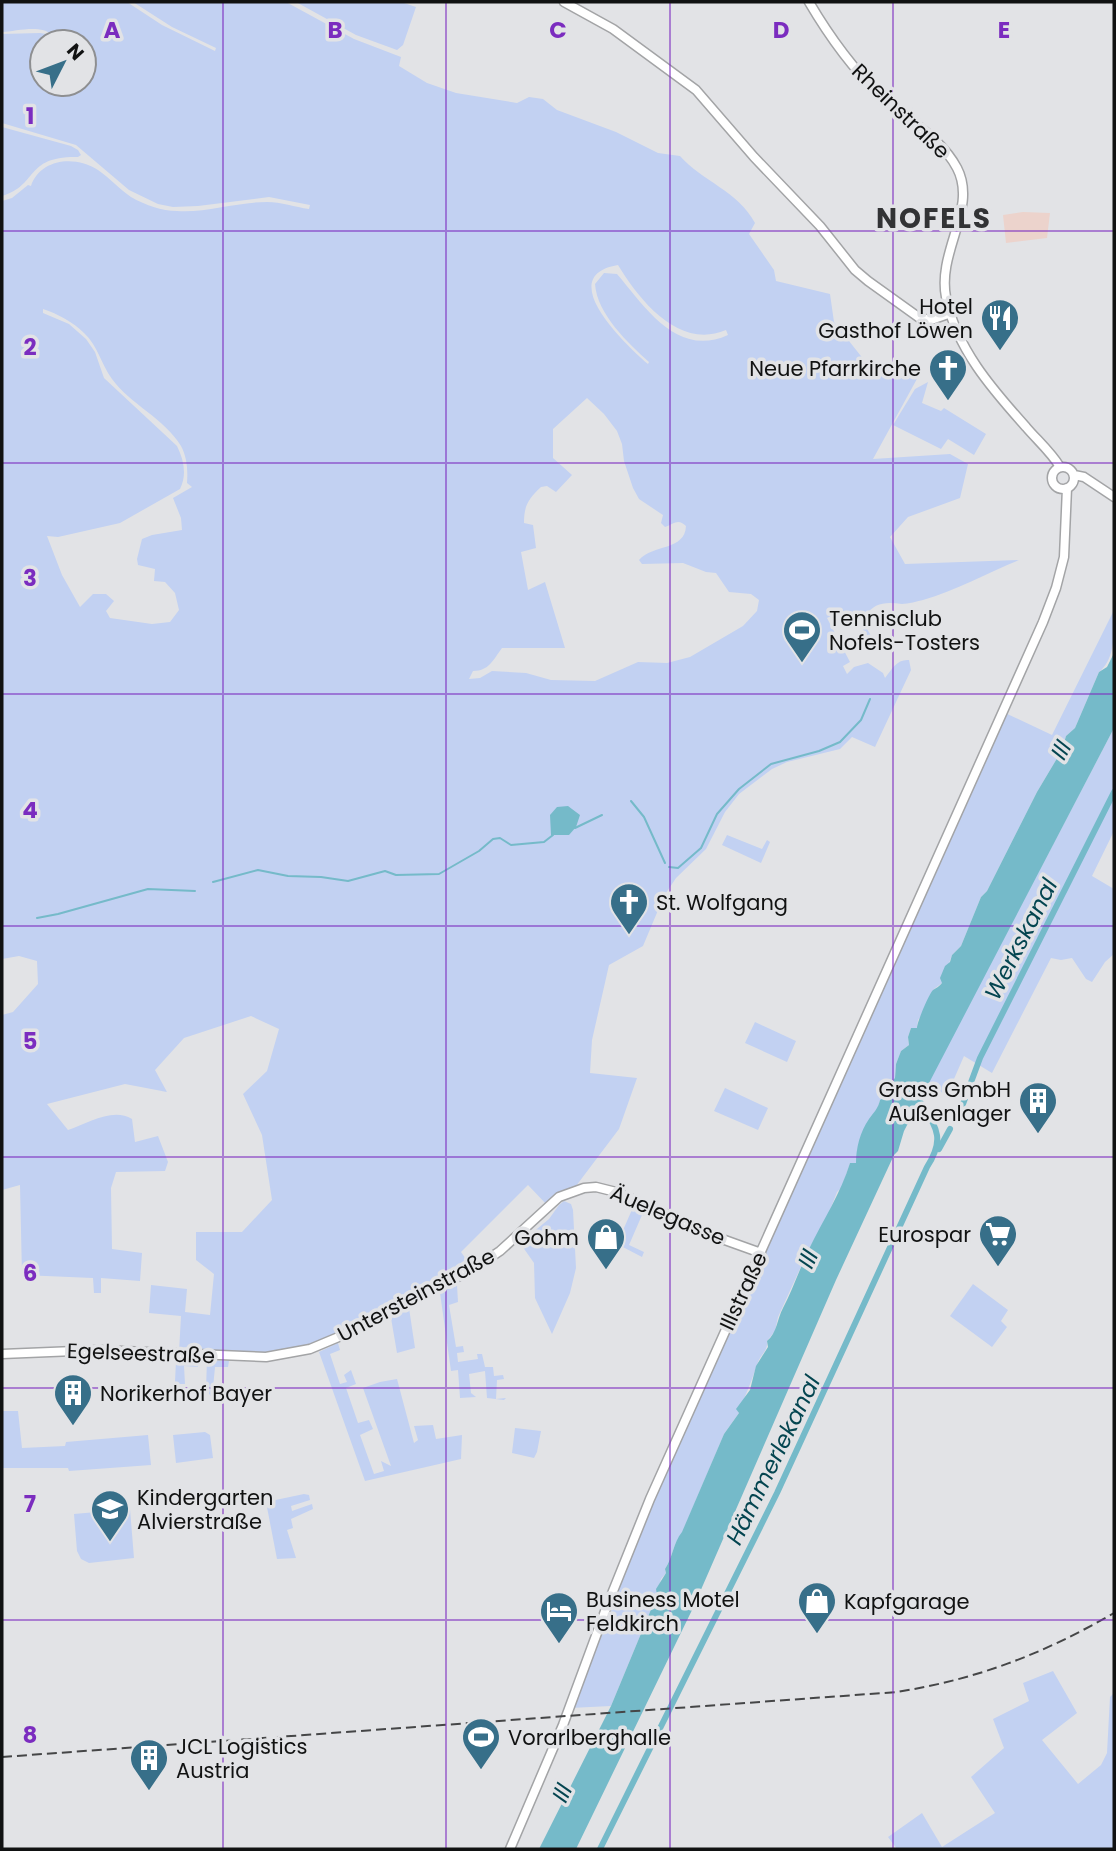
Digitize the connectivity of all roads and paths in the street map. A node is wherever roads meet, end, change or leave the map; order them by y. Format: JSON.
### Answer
{"nodes":[{"id":1,"x":564,"y":2,"type":"edge"},
{"id":2,"x":809,"y":2,"type":"edge"},
{"id":3,"x":951,"y":313,"type":"junction"},
{"id":4,"x":1057,"y":469,"type":"junction"},
{"id":5,"x":1068,"y":483,"type":"junction"},
{"id":6,"x":1114,"y":496,"type":"edge"},
{"id":7,"x":1067,"y":511,"type":"joint"},
{"id":8,"x":573,"y":1190,"type":"joint"},
{"id":9,"x":761,"y":1253,"type":"junction"},
{"id":10,"x":2,"y":1354,"type":"edge"},
{"id":11,"x":280,"y":1356,"type":"joint"},
{"id":12,"x":510,"y":1849,"type":"edge"}],
"edges":[{"from":1,"to":3,"type":"main road"},
{"from":2,"to":3,"type":"main road","name":"Rheinstraße"},
{"from":3,"to":4,"type":"main road","name":"Rheinstraße"},
{"from":4,"to":5,"type":"main road"},
{"from":4,"to":5,"type":"main road","name":"Rheinstraße"},
{"from":5,"to":6,"type":"main road"},
{"from":5,"to":7,"type":"main road","name":"Rheinstraße"},
{"from":7,"to":9,"type":"main road","name":"Illstraße"},
{"from":8,"to":9,"type":"main road","name":"Äuelegasse"},
{"from":8,"to":11,"type":"main road","name":"Untersteinstraße"},
{"from":9,"to":12,"type":"main road","name":"Illstraße"},
{"from":10,"to":11,"type":"main road","name":"Egelseestraße"}]}
